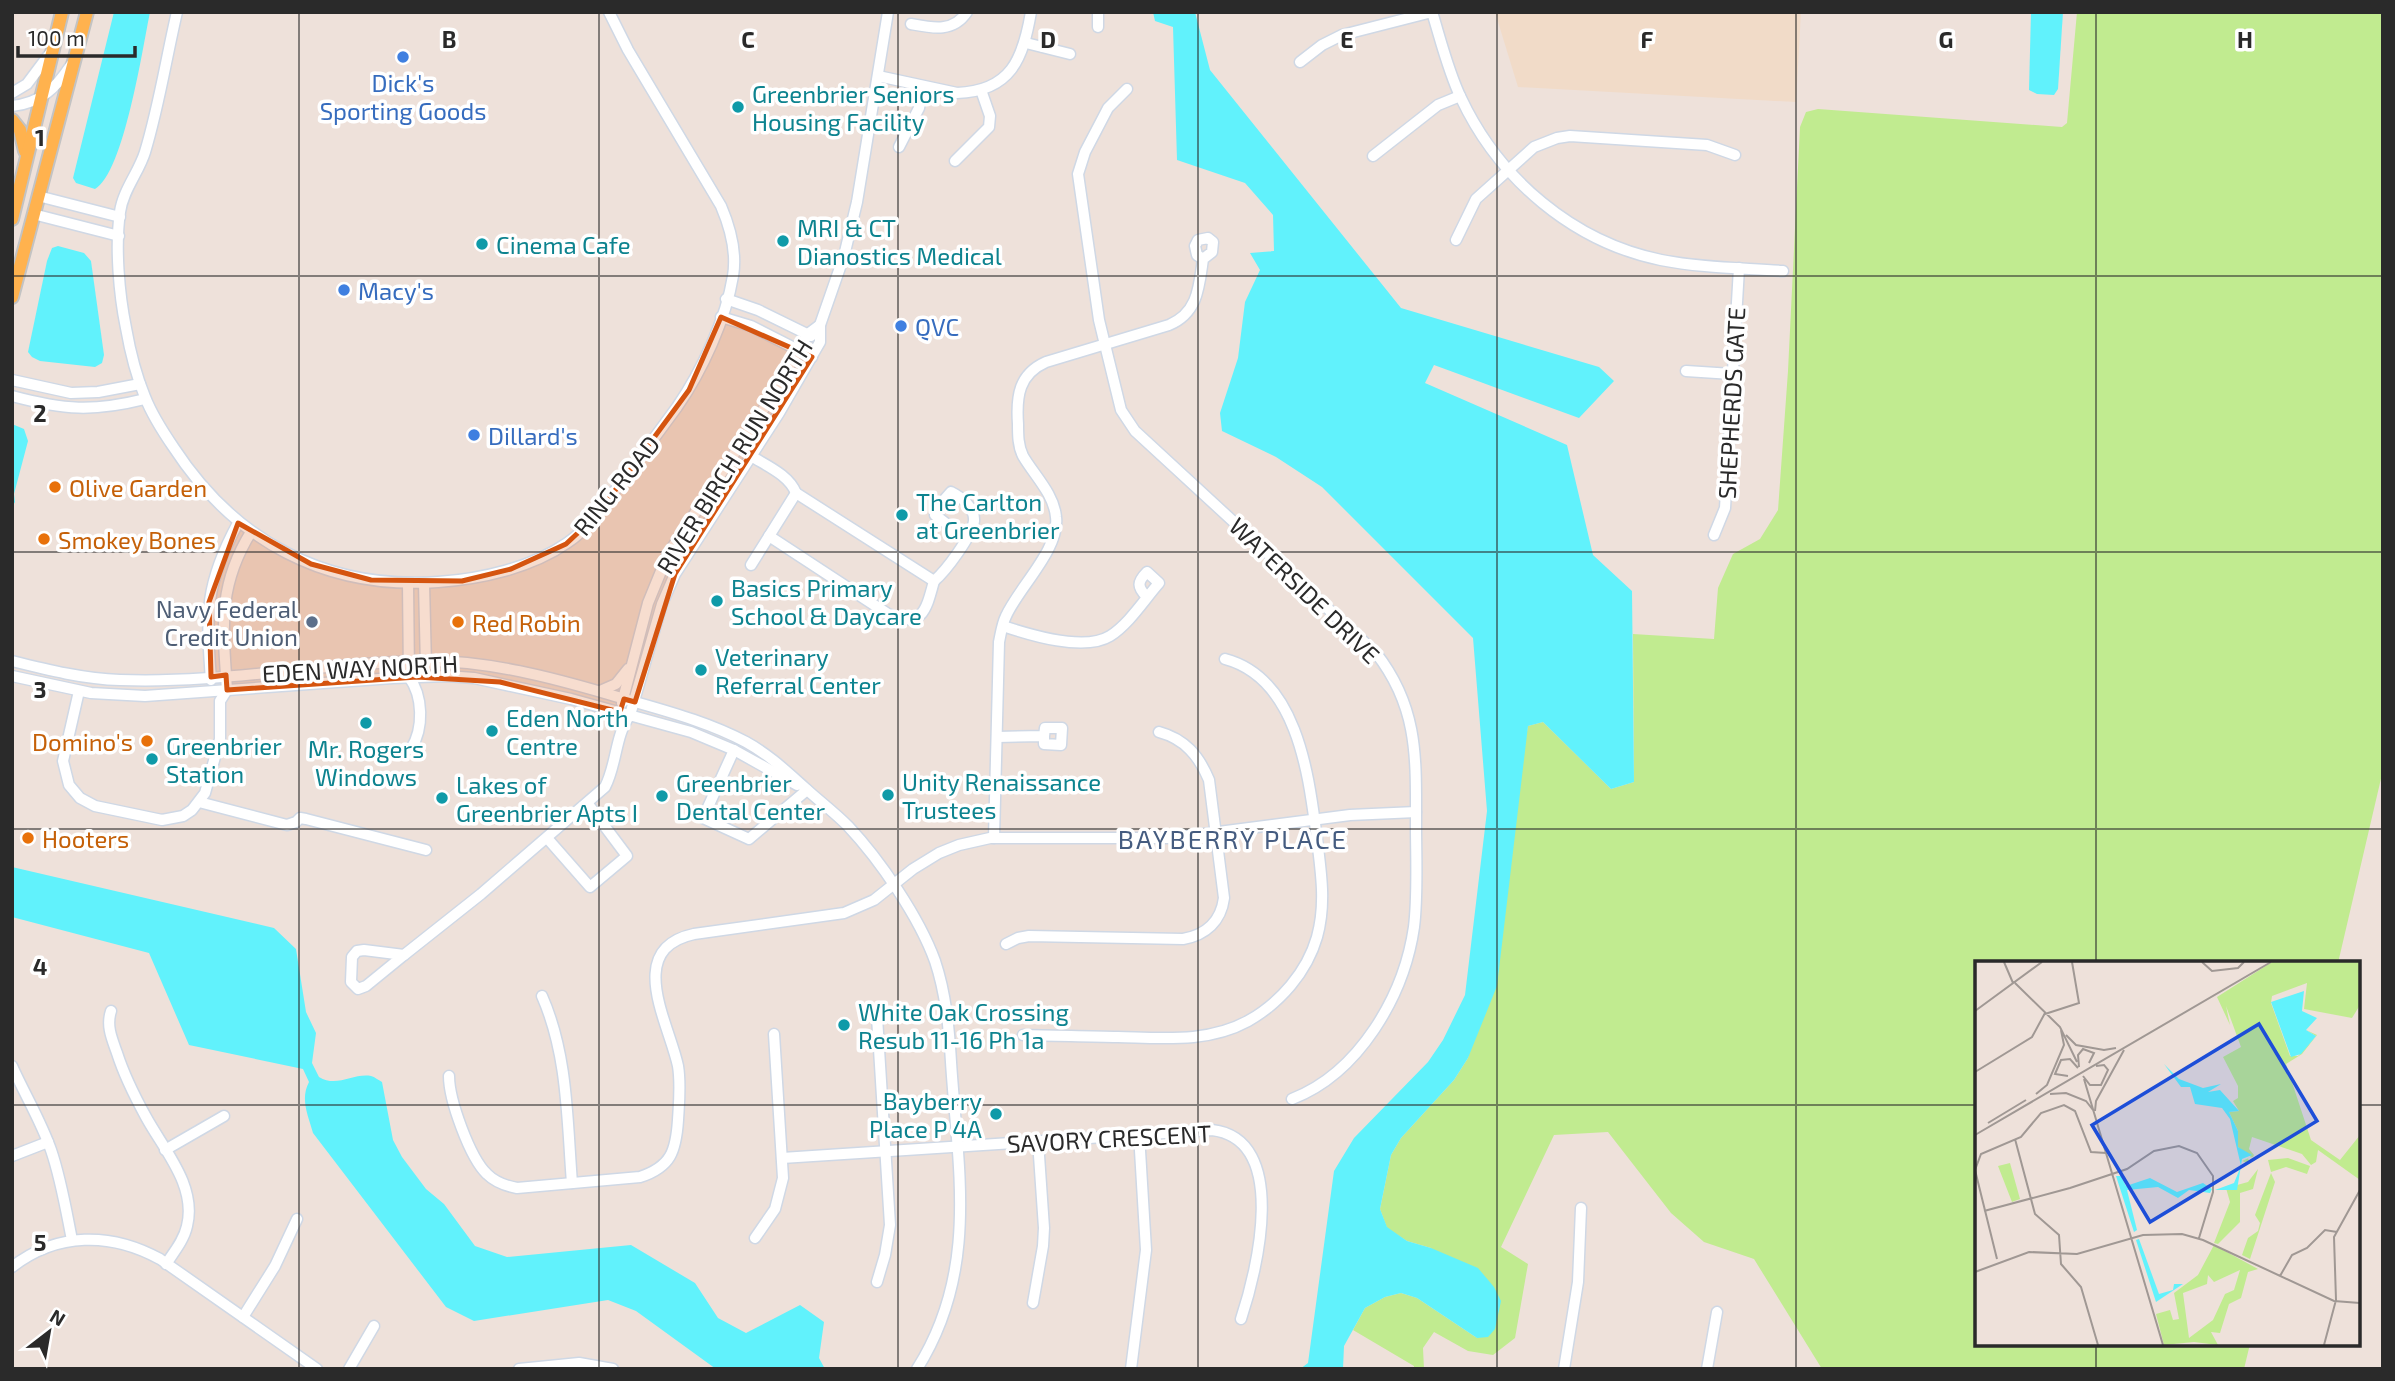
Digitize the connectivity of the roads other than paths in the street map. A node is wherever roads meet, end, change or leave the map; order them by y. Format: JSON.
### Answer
{"nodes":[{"id":1,"x":62,"y":12,"type":"edge"},
{"id":2,"x":86,"y":12,"type":"edge"},
{"id":3,"x":177,"y":12,"type":"edge"},
{"id":4,"x":609,"y":12,"type":"edge"},
{"id":5,"x":888,"y":12,"type":"edge"},
{"id":6,"x":967,"y":12,"type":"edge"},
{"id":7,"x":1031,"y":12,"type":"edge"},
{"id":8,"x":1098,"y":12,"type":"edge"},
{"id":9,"x":1432,"y":12,"type":"edge"},
{"id":10,"x":911,"y":24,"type":"dead end"},
{"id":11,"x":1098,"y":27,"type":"dead end"},
{"id":12,"x":1026,"y":43,"type":"junction"},
{"id":13,"x":53,"y":48,"type":"junction"},
{"id":14,"x":1070,"y":54,"type":"dead end"},
{"id":15,"x":73,"y":62,"type":"junction"},
{"id":16,"x":1300,"y":62,"type":"dead end"},
{"id":17,"x":878,"y":76,"type":"junction"},
{"id":18,"x":923,"y":87,"type":"junction"},
{"id":19,"x":1126,"y":89,"type":"dead end"},
{"id":20,"x":981,"y":90,"type":"junction"},
{"id":21,"x":12,"y":93,"type":"edge"},
{"id":22,"x":1460,"y":96,"type":"junction"},
{"id":23,"x":40,"y":99,"type":"junction"},
{"id":24,"x":12,"y":106,"type":"edge"},
{"id":25,"x":12,"y":120,"type":"edge"},
{"id":26,"x":899,"y":147,"type":"dead end"},
{"id":27,"x":26,"y":155,"type":"junction"},
{"id":28,"x":1735,"y":155,"type":"dead end"},
{"id":29,"x":1373,"y":156,"type":"dead end"},
{"id":30,"x":956,"y":161,"type":"dead end"},
{"id":31,"x":1508,"y":170,"type":"junction"},
{"id":32,"x":38,"y":196,"type":"junction"},
{"id":33,"x":33,"y":214,"type":"junction"},
{"id":34,"x":120,"y":217,"type":"junction"},
{"id":35,"x":12,"y":219,"type":"edge"},
{"id":36,"x":119,"y":236,"type":"junction"},
{"id":37,"x":1456,"y":240,"type":"dead end"},
{"id":38,"x":1203,"y":259,"type":"dead end"},
{"id":39,"x":1738,"y":268,"type":"junction"},
{"id":40,"x":1783,"y":271,"type":"dead end"},
{"id":41,"x":12,"y":297,"type":"edge"},
{"id":42,"x":726,"y":299,"type":"junction"},
{"id":43,"x":721,"y":317,"type":"junction"},
{"id":44,"x":820,"y":325,"type":"junction"},
{"id":45,"x":807,"y":334,"type":"junction"},
{"id":46,"x":820,"y":342,"type":"junction"},
{"id":47,"x":1105,"y":344,"type":"junction"},
{"id":48,"x":799,"y":349,"type":"junction"},
{"id":49,"x":812,"y":357,"type":"junction"},
{"id":50,"x":1686,"y":371,"type":"dead end"},
{"id":51,"x":1732,"y":374,"type":"junction"},
{"id":52,"x":12,"y":380,"type":"edge"},
{"id":53,"x":140,"y":384,"type":"junction"},
{"id":54,"x":12,"y":396,"type":"edge"},
{"id":55,"x":145,"y":399,"type":"junction"},
{"id":56,"x":751,"y":456,"type":"junction"},
{"id":57,"x":796,"y":493,"type":"junction"},
{"id":58,"x":238,"y":523,"type":"junction"},
{"id":59,"x":251,"y":532,"type":"junction"},
{"id":60,"x":1714,"y":535,"type":"dead end"},
{"id":61,"x":769,"y":536,"type":"junction"},
{"id":62,"x":966,"y":539,"type":"junction"},
{"id":63,"x":751,"y":565,"type":"dead end"},
{"id":64,"x":934,"y":581,"type":"junction"},
{"id":65,"x":408,"y":583,"type":"junction"},
{"id":66,"x":424,"y":583,"type":"junction"},
{"id":67,"x":1147,"y":597,"type":"dead end"},
{"id":68,"x":1003,"y":626,"type":"junction"},
{"id":69,"x":636,"y":653,"type":"junction"},
{"id":70,"x":1225,"y":659,"type":"dead end"},
{"id":71,"x":12,"y":661,"type":"edge"},
{"id":72,"x":426,"y":661,"type":"junction"},
{"id":73,"x":409,"y":662,"type":"junction"},
{"id":74,"x":12,"y":676,"type":"edge"},
{"id":75,"x":226,"y":676,"type":"junction"},
{"id":76,"x":426,"y":676,"type":"junction"},
{"id":77,"x":211,"y":677,"type":"junction"},
{"id":78,"x":409,"y":677,"type":"junction"},
{"id":79,"x":418,"y":689,"type":"junction"},
{"id":80,"x":226,"y":690,"type":"junction"},
{"id":81,"x":79,"y":691,"type":"junction"},
{"id":82,"x":212,"y":691,"type":"junction"},
{"id":83,"x":599,"y":691,"type":"junction"},
{"id":84,"x":624,"y":699,"type":"junction"},
{"id":85,"x":220,"y":701,"type":"junction"},
{"id":86,"x":635,"y":702,"type":"junction"},
{"id":87,"x":625,"y":714,"type":"junction"},
{"id":88,"x":1159,"y":732,"type":"dead end"},
{"id":89,"x":1044,"y":736,"type":"dead end"},
{"id":90,"x":997,"y":737,"type":"junction"},
{"id":91,"x":411,"y":749,"type":"dead end"},
{"id":92,"x":734,"y":750,"type":"junction"},
{"id":93,"x":807,"y":790,"type":"junction"},
{"id":94,"x":199,"y":802,"type":"junction"},
{"id":95,"x":588,"y":804,"type":"junction"},
{"id":96,"x":1416,"y":812,"type":"junction"},
{"id":97,"x":1314,"y":819,"type":"junction"},
{"id":98,"x":1216,"y":832,"type":"junction"},
{"id":99,"x":547,"y":838,"type":"junction"},
{"id":100,"x":995,"y":838,"type":"junction"},
{"id":101,"x":426,"y":850,"type":"dead end"},
{"id":102,"x":893,"y":885,"type":"junction"},
{"id":103,"x":1006,"y":944,"type":"dead end"},
{"id":104,"x":404,"y":955,"type":"junction"},
{"id":105,"x":542,"y":996,"type":"dead end"},
{"id":106,"x":111,"y":1011,"type":"dead end"},
{"id":107,"x":877,"y":1017,"type":"dead end"},
{"id":108,"x":774,"y":1034,"type":"dead end"},
{"id":109,"x":1023,"y":1035,"type":"dead end"},
{"id":110,"x":12,"y":1066,"type":"edge"},
{"id":111,"x":449,"y":1076,"type":"dead end"},
{"id":112,"x":1292,"y":1099,"type":"dead end"},
{"id":113,"x":224,"y":1116,"type":"dead end"},
{"id":114,"x":1139,"y":1134,"type":"junction"},
{"id":115,"x":1038,"y":1141,"type":"junction"},
{"id":116,"x":48,"y":1142,"type":"junction"},
{"id":117,"x":957,"y":1146,"type":"junction"},
{"id":118,"x":165,"y":1150,"type":"junction"},
{"id":119,"x":886,"y":1151,"type":"junction"},
{"id":120,"x":12,"y":1156,"type":"edge"},
{"id":121,"x":782,"y":1158,"type":"junction"},
{"id":122,"x":572,"y":1183,"type":"junction"},
{"id":123,"x":1581,"y":1208,"type":"dead end"},
{"id":124,"x":297,"y":1219,"type":"dead end"},
{"id":125,"x":755,"y":1238,"type":"dead end"},
{"id":126,"x":72,"y":1240,"type":"junction"},
{"id":127,"x":166,"y":1264,"type":"junction"},
{"id":128,"x":12,"y":1267,"type":"edge"},
{"id":129,"x":877,"y":1282,"type":"dead end"},
{"id":130,"x":1033,"y":1303,"type":"dead end"},
{"id":131,"x":1717,"y":1312,"type":"dead end"},
{"id":132,"x":243,"y":1317,"type":"junction"},
{"id":133,"x":1241,"y":1320,"type":"dead end"},
{"id":134,"x":374,"y":1326,"type":"dead end"},
{"id":135,"x":317,"y":1369,"type":"edge"},
{"id":136,"x":349,"y":1369,"type":"edge"},
{"id":137,"x":519,"y":1369,"type":"edge"},
{"id":138,"x":613,"y":1369,"type":"edge"},
{"id":139,"x":917,"y":1369,"type":"edge"},
{"id":140,"x":1131,"y":1369,"type":"edge"},
{"id":141,"x":1564,"y":1369,"type":"edge"},
{"id":142,"x":1707,"y":1369,"type":"edge"}],
"edges":[{"from":1,"to":13,"type":"main road"},
{"from":2,"to":15,"type":"main road"},
{"from":3,"to":34,"type":"street","name":"RING ROAD"},
{"from":4,"to":42,"type":"street","name":"RING ROAD"},
{"from":5,"to":17,"type":"street","name":"RIVER BIRCH RUN NORTH"},
{"from":6,"to":10,"type":"street"},
{"from":7,"to":12,"type":"street"},
{"from":8,"to":11,"type":"street"},
{"from":9,"to":16,"type":"street"},
{"from":9,"to":22,"type":"street"},
{"from":12,"to":14,"type":"street"},
{"from":12,"to":20,"type":"street"},
{"from":13,"to":21,"type":"street"},
{"from":13,"to":23,"type":"main road"},
{"from":15,"to":23,"type":"street"},
{"from":15,"to":32,"type":"main road"},
{"from":17,"to":18,"type":"street"},
{"from":17,"to":44,"type":"street","name":"RIVER BIRCH RUN NORTH"},
{"from":18,"to":20,"type":"street"},
{"from":18,"to":26,"type":"street"},
{"from":19,"to":47,"type":"street","name":"WATERSIDE DRIVE"},
{"from":20,"to":30,"type":"street"},
{"from":22,"to":29,"type":"street"},
{"from":22,"to":31,"type":"street"},
{"from":23,"to":24,"type":"street"},
{"from":23,"to":27,"type":"main road"},
{"from":25,"to":27,"type":"main road"},
{"from":27,"to":35,"type":"main road"},
{"from":28,"to":31,"type":"street"},
{"from":31,"to":37,"type":"street"},
{"from":31,"to":39,"type":"street"},
{"from":32,"to":33,"type":"main road"},
{"from":32,"to":34,"type":"street"},
{"from":33,"to":36,"type":"street"},
{"from":33,"to":41,"type":"main road"},
{"from":34,"to":36,"type":"street","name":"RING ROAD"},
{"from":36,"to":53,"type":"street","name":"RING ROAD"},
{"from":38,"to":47,"type":"street"},
{"from":39,"to":40,"type":"street"},
{"from":39,"to":51,"type":"street","name":"SHEPHERDS GATE"},
{"from":42,"to":43,"type":"street","name":"RING ROAD"},
{"from":42,"to":45,"type":"street"},
{"from":43,"to":48,"type":"street"},
{"from":43,"to":66,"type":"street","name":"RING ROAD"},
{"from":44,"to":45,"type":"street","name":"RIVER BIRCH RUN NORTH"},
{"from":44,"to":46,"type":"street","name":"RIVER BIRCH RUN NORTH"},
{"from":45,"to":46,"type":"street"},
{"from":45,"to":48,"type":"street","name":"RIVER BIRCH RUN NORTH"},
{"from":46,"to":49,"type":"street","name":"RIVER BIRCH RUN NORTH"},
{"from":47,"to":68,"type":"street"},
{"from":47,"to":96,"type":"street","name":"WATERSIDE DRIVE"},
{"from":48,"to":49,"type":"street"},
{"from":48,"to":69,"type":"street","name":"RIVER BIRCH RUN NORTH"},
{"from":49,"to":56,"type":"street","name":"RIVER BIRCH RUN NORTH"},
{"from":50,"to":51,"type":"street"},
{"from":51,"to":60,"type":"street","name":"SHEPHERDS GATE"},
{"from":52,"to":53,"type":"street"},
{"from":53,"to":55,"type":"street","name":"RING ROAD"},
{"from":54,"to":55,"type":"street"},
{"from":55,"to":58,"type":"street","name":"RING ROAD"},
{"from":56,"to":57,"type":"street"},
{"from":56,"to":86,"type":"street","name":"RIVER BIRCH RUN NORTH"},
{"from":57,"to":61,"type":"street"},
{"from":57,"to":64,"type":"street"},
{"from":58,"to":59,"type":"street","name":"RING ROAD"},
{"from":58,"to":77,"type":"street"},
{"from":59,"to":65,"type":"street","name":"RING ROAD"},
{"from":59,"to":75,"type":"street"},
{"from":61,"to":63,"type":"street"},
{"from":61,"to":64,"type":"street"},
{"from":62,"to":62,"type":"street"},
{"from":62,"to":64,"type":"street"},
{"from":65,"to":66,"type":"street","name":"RING ROAD"},
{"from":65,"to":73,"type":"street"},
{"from":66,"to":72,"type":"street"},
{"from":67,"to":68,"type":"street"},
{"from":68,"to":90,"type":"street"},
{"from":69,"to":83,"type":"street"},
{"from":69,"to":84,"type":"street","name":"RIVER BIRCH RUN NORTH"},
{"from":70,"to":97,"type":"street"},
{"from":71,"to":77,"type":"street","name":"EDEN WAY NORTH"},
{"from":72,"to":73,"type":"street","name":"EDEN WAY NORTH"},
{"from":72,"to":76,"type":"street"},
{"from":72,"to":83,"type":"street","name":"EDEN WAY NORTH"},
{"from":73,"to":75,"type":"street","name":"EDEN WAY NORTH"},
{"from":73,"to":78,"type":"street"},
{"from":74,"to":81,"type":"street","name":"EDEN WAY NORTH"},
{"from":75,"to":77,"type":"street","name":"EDEN WAY NORTH"},
{"from":75,"to":80,"type":"street"},
{"from":76,"to":78,"type":"street","name":"EDEN WAY NORTH"},
{"from":76,"to":79,"type":"street"},
{"from":76,"to":87,"type":"street","name":"EDEN WAY NORTH"},
{"from":77,"to":82,"type":"street"},
{"from":78,"to":79,"type":"street"},
{"from":78,"to":80,"type":"street","name":"EDEN WAY NORTH"},
{"from":79,"to":91,"type":"street"},
{"from":80,"to":82,"type":"street","name":"EDEN WAY NORTH"},
{"from":80,"to":85,"type":"street"},
{"from":81,"to":82,"type":"street","name":"EDEN WAY NORTH"},
{"from":81,"to":94,"type":"street"},
{"from":82,"to":85,"type":"street"},
{"from":83,"to":84,"type":"street","name":"EDEN WAY NORTH"},
{"from":84,"to":86,"type":"street","name":"EDEN WAY NORTH"},
{"from":84,"to":87,"type":"street","name":"RIVER BIRCH RUN NORTH"},
{"from":85,"to":94,"type":"street"},
{"from":86,"to":87,"type":"street","name":"RIVER BIRCH RUN NORTH"},
{"from":86,"to":93,"type":"street","name":"EDEN WAY NORTH"},
{"from":87,"to":92,"type":"street","name":"EDEN WAY NORTH"},
{"from":87,"to":95,"type":"street"},
{"from":88,"to":98,"type":"street"},
{"from":89,"to":90,"type":"street"},
{"from":90,"to":100,"type":"street"},
{"from":92,"to":93,"type":"street","name":"EDEN WAY NORTH"},
{"from":92,"to":93,"type":"street"},
{"from":93,"to":102,"type":"street","name":"EDEN WAY NORTH"},
{"from":94,"to":101,"type":"street"},
{"from":95,"to":99,"type":"street"},
{"from":95,"to":99,"type":"street"},
{"from":96,"to":97,"type":"street"},
{"from":96,"to":112,"type":"street","name":"WATERSIDE DRIVE"},
{"from":97,"to":98,"type":"street"},
{"from":97,"to":109,"type":"street"},
{"from":98,"to":100,"type":"street"},
{"from":98,"to":103,"type":"street"},
{"from":99,"to":104,"type":"street"},
{"from":100,"to":102,"type":"street"},
{"from":102,"to":117,"type":"street","name":"EDEN WAY NORTH"},
{"from":102,"to":122,"type":"street"},
{"from":104,"to":104,"type":"street"},
{"from":105,"to":122,"type":"street"},
{"from":106,"to":118,"type":"street"},
{"from":107,"to":119,"type":"street"},
{"from":108,"to":121,"type":"street"},
{"from":110,"to":116,"type":"street"},
{"from":111,"to":122,"type":"street"},
{"from":113,"to":118,"type":"street"},
{"from":114,"to":115,"type":"street","name":"SAVORY CRESCENT"},
{"from":114,"to":133,"type":"street","name":"SAVORY CRESCENT"},
{"from":114,"to":140,"type":"street"},
{"from":115,"to":117,"type":"street","name":"SAVORY CRESCENT"},
{"from":115,"to":130,"type":"street"},
{"from":116,"to":120,"type":"street"},
{"from":116,"to":126,"type":"street"},
{"from":117,"to":119,"type":"street","name":"SAVORY CRESCENT"},
{"from":117,"to":139,"type":"street","name":"EDEN WAY NORTH"},
{"from":118,"to":127,"type":"street"},
{"from":119,"to":121,"type":"street","name":"SAVORY CRESCENT"},
{"from":119,"to":129,"type":"street"},
{"from":121,"to":125,"type":"street"},
{"from":123,"to":141,"type":"street"},
{"from":124,"to":132,"type":"street"},
{"from":126,"to":127,"type":"street"},
{"from":126,"to":128,"type":"street"},
{"from":127,"to":132,"type":"street"},
{"from":131,"to":142,"type":"street"},
{"from":132,"to":135,"type":"street"},
{"from":134,"to":136,"type":"street"},
{"from":137,"to":138,"type":"street"}]}
